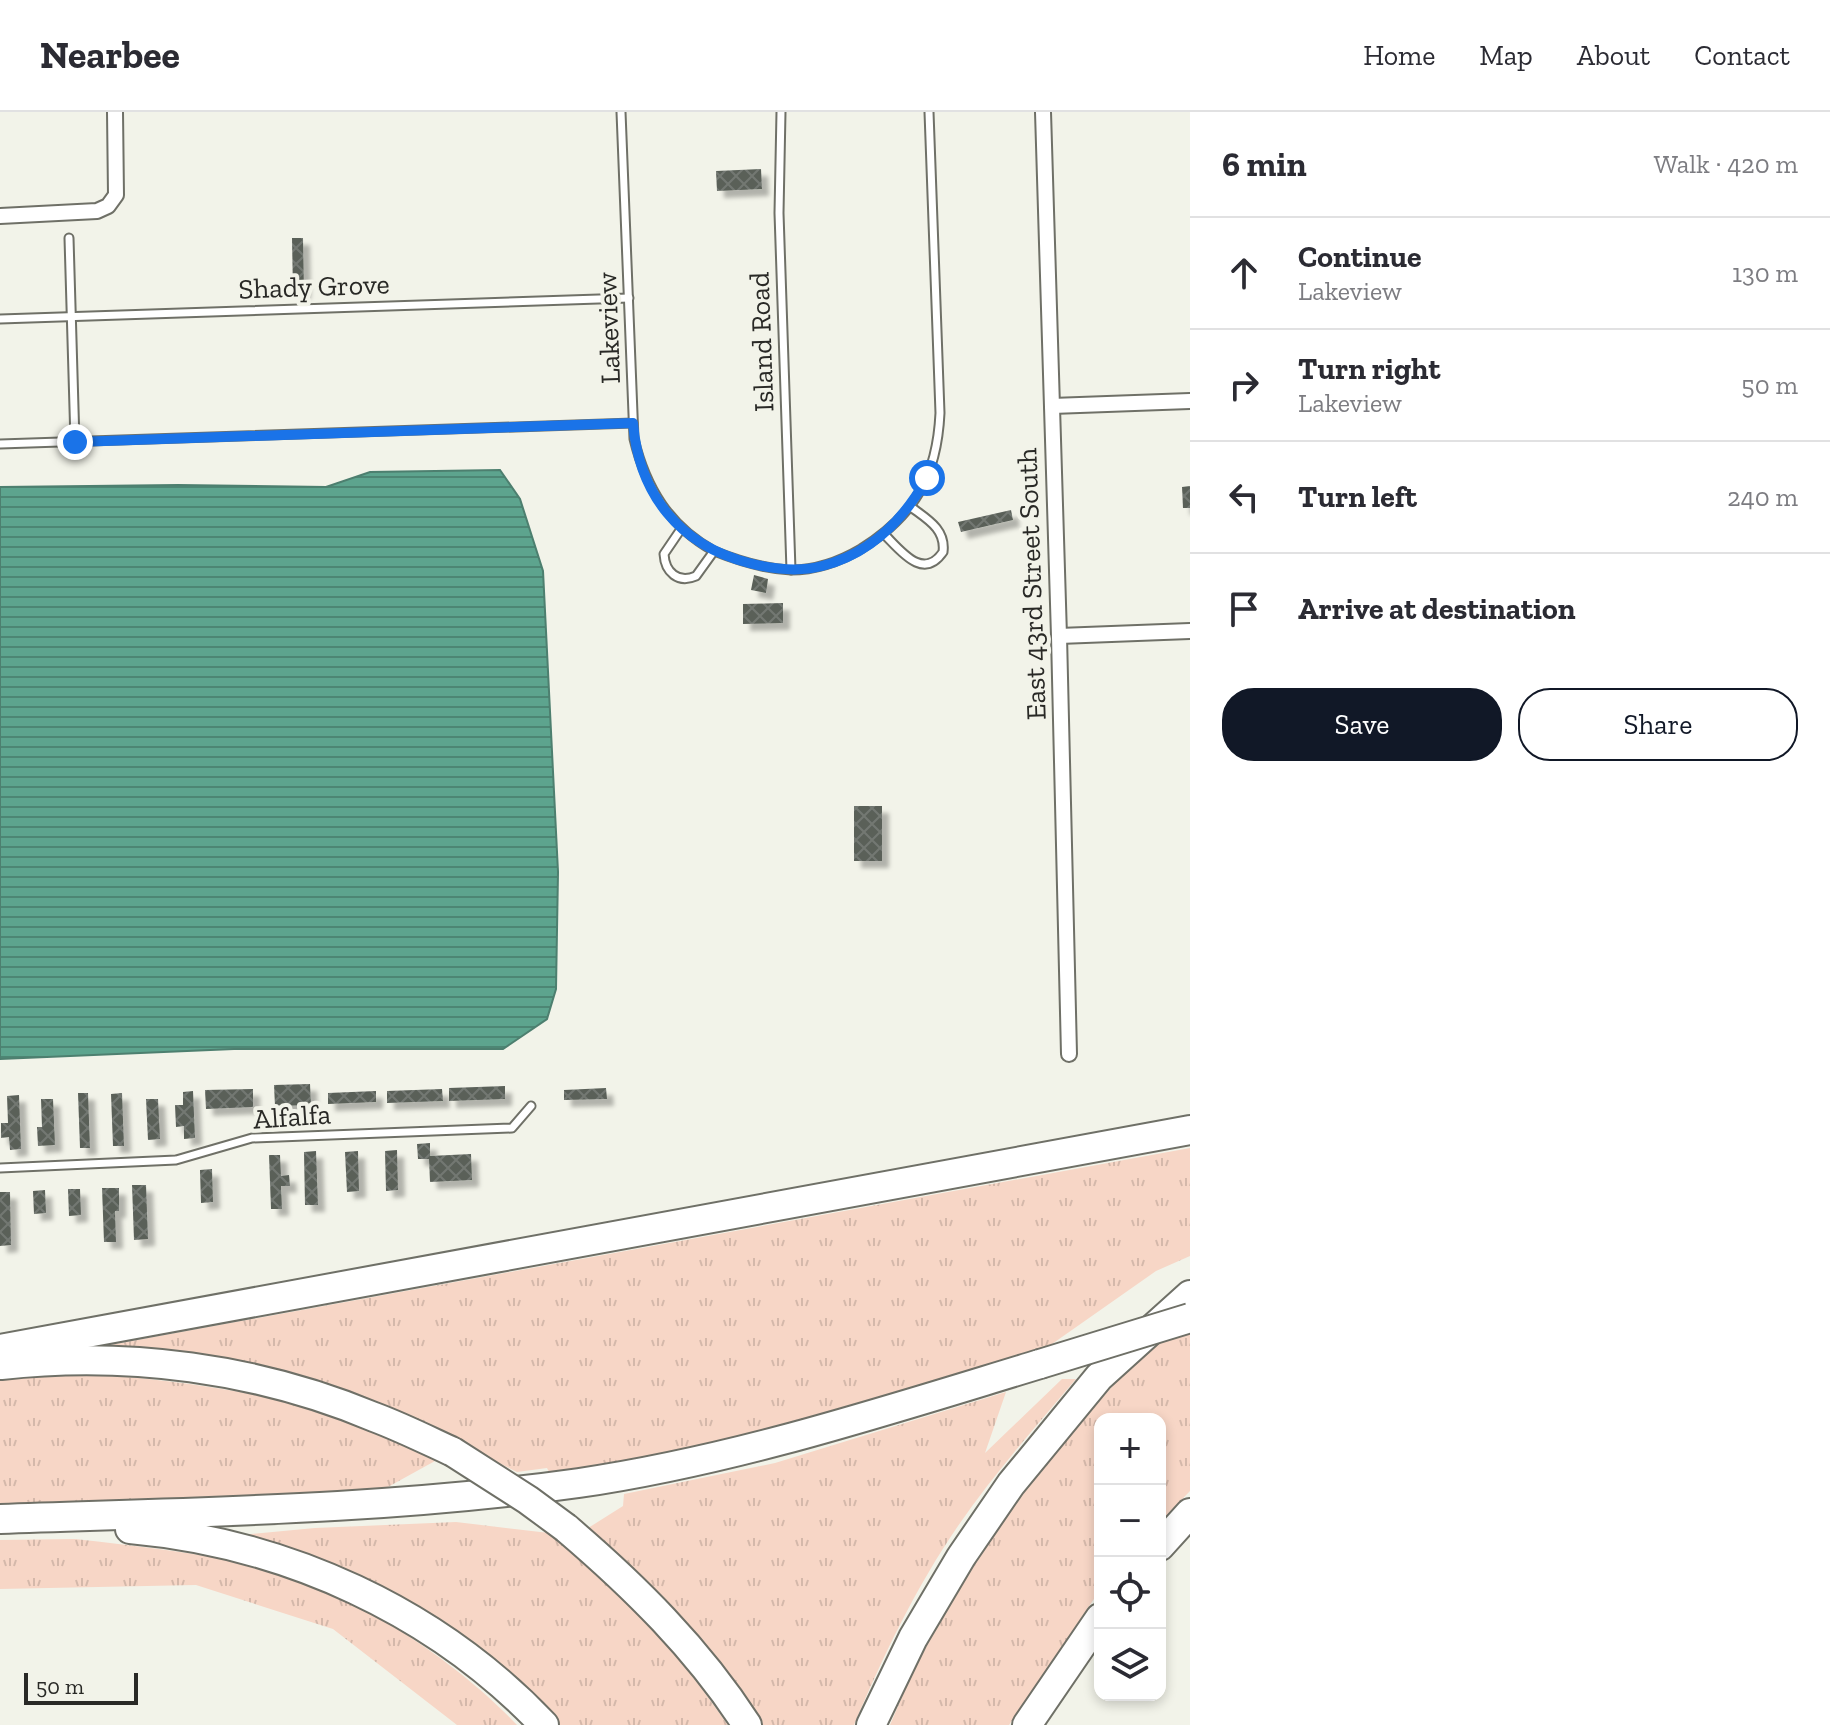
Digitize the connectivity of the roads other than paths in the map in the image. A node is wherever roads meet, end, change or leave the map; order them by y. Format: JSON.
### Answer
{"nodes":[{"id":1,"x":115,"y":112,"type":"edge"},
{"id":2,"x":621,"y":112,"type":"edge"},
{"id":3,"x":781,"y":112,"type":"edge"},
{"id":4,"x":929,"y":112,"type":"edge"},
{"id":5,"x":1043,"y":112,"type":"edge"},
{"id":6,"x":0,"y":216,"type":"edge"},
{"id":7,"x":69,"y":238,"type":"dead end"},
{"id":8,"x":629,"y":298,"type":"junction"},
{"id":9,"x":72,"y":316,"type":"junction"},
{"id":10,"x":0,"y":319,"type":"edge"},
{"id":11,"x":1190,"y":401,"type":"edge"},
{"id":12,"x":1052,"y":406,"type":"junction"},
{"id":13,"x":633,"y":423,"type":"junction"},
{"id":14,"x":75,"y":442,"type":"junction"},
{"id":15,"x":0,"y":444,"type":"edge"},
{"id":16,"x":911,"y":507,"type":"junction"},
{"id":17,"x":681,"y":529,"type":"junction"},
{"id":18,"x":884,"y":534,"type":"junction"},
{"id":19,"x":714,"y":551,"type":"junction"},
{"id":20,"x":791,"y":570,"type":"junction"},
{"id":21,"x":1190,"y":631,"type":"edge"},
{"id":22,"x":1059,"y":636,"type":"junction"},
{"id":23,"x":1069,"y":1054,"type":"dead end"},
{"id":24,"x":531,"y":1106,"type":"dead end"},
{"id":25,"x":1190,"y":1130,"type":"edge"},
{"id":26,"x":0,"y":1168,"type":"edge"},
{"id":27,"x":1190,"y":1295,"type":"edge"},
{"id":28,"x":1190,"y":1318,"type":"edge"},
{"id":29,"x":0,"y":1349,"type":"edge"},
{"id":30,"x":0,"y":1365,"type":"edge"},
{"id":31,"x":1190,"y":1513,"type":"edge"},
{"id":32,"x":1,"y":1519,"type":"edge"},
{"id":33,"x":1166,"y":1539,"type":"edge"},
{"id":34,"x":1094,"y":1627,"type":"edge"},
{"id":35,"x":544,"y":1725,"type":"edge"},
{"id":36,"x":747,"y":1725,"type":"edge"},
{"id":37,"x":871,"y":1725,"type":"edge"},
{"id":38,"x":1027,"y":1725,"type":"edge"}],
"edges":[{"from":1,"to":6,"type":"street"},
{"from":2,"to":8,"type":"lane","name":"Lakeview"},
{"from":3,"to":20,"type":"lane","name":"Island Road"},
{"from":4,"to":16,"type":"lane","name":"Lakeview"},
{"from":5,"to":12,"type":"street","name":"East 43rd Street South"},
{"from":7,"to":9,"type":"lane"},
{"from":8,"to":9,"type":"lane","name":"Shady Grove"},
{"from":8,"to":13,"type":"lane","name":"Lakeview"},
{"from":9,"to":10,"type":"lane","name":"Shady Grove"},
{"from":9,"to":14,"type":"lane"},
{"from":11,"to":12,"type":"street"},
{"from":12,"to":22,"type":"street","name":"East 43rd Street South"},
{"from":13,"to":14,"type":"lane"},
{"from":13,"to":17,"type":"lane","name":"Lakeview"},
{"from":14,"to":15,"type":"lane"},
{"from":16,"to":18,"type":"lane","name":"Lakeview"},
{"from":16,"to":18,"type":"lane"},
{"from":17,"to":19,"type":"lane","name":"Lakeview"},
{"from":17,"to":19,"type":"lane"},
{"from":18,"to":20,"type":"lane","name":"Lakeview"},
{"from":19,"to":20,"type":"lane","name":"Lakeview"},
{"from":21,"to":22,"type":"street"},
{"from":22,"to":23,"type":"street","name":"East 43rd Street South"},
{"from":24,"to":26,"type":"lane","name":"Alfalfa"},
{"from":25,"to":29,"type":"highway"},
{"from":27,"to":37,"type":"highway"},
{"from":28,"to":32,"type":"highway","bridge":true},
{"from":30,"to":36,"type":"highway","bridge":true},
{"from":31,"to":33,"type":"highway"},
{"from":32,"to":35,"type":"highway"},
{"from":34,"to":38,"type":"highway"}]}
